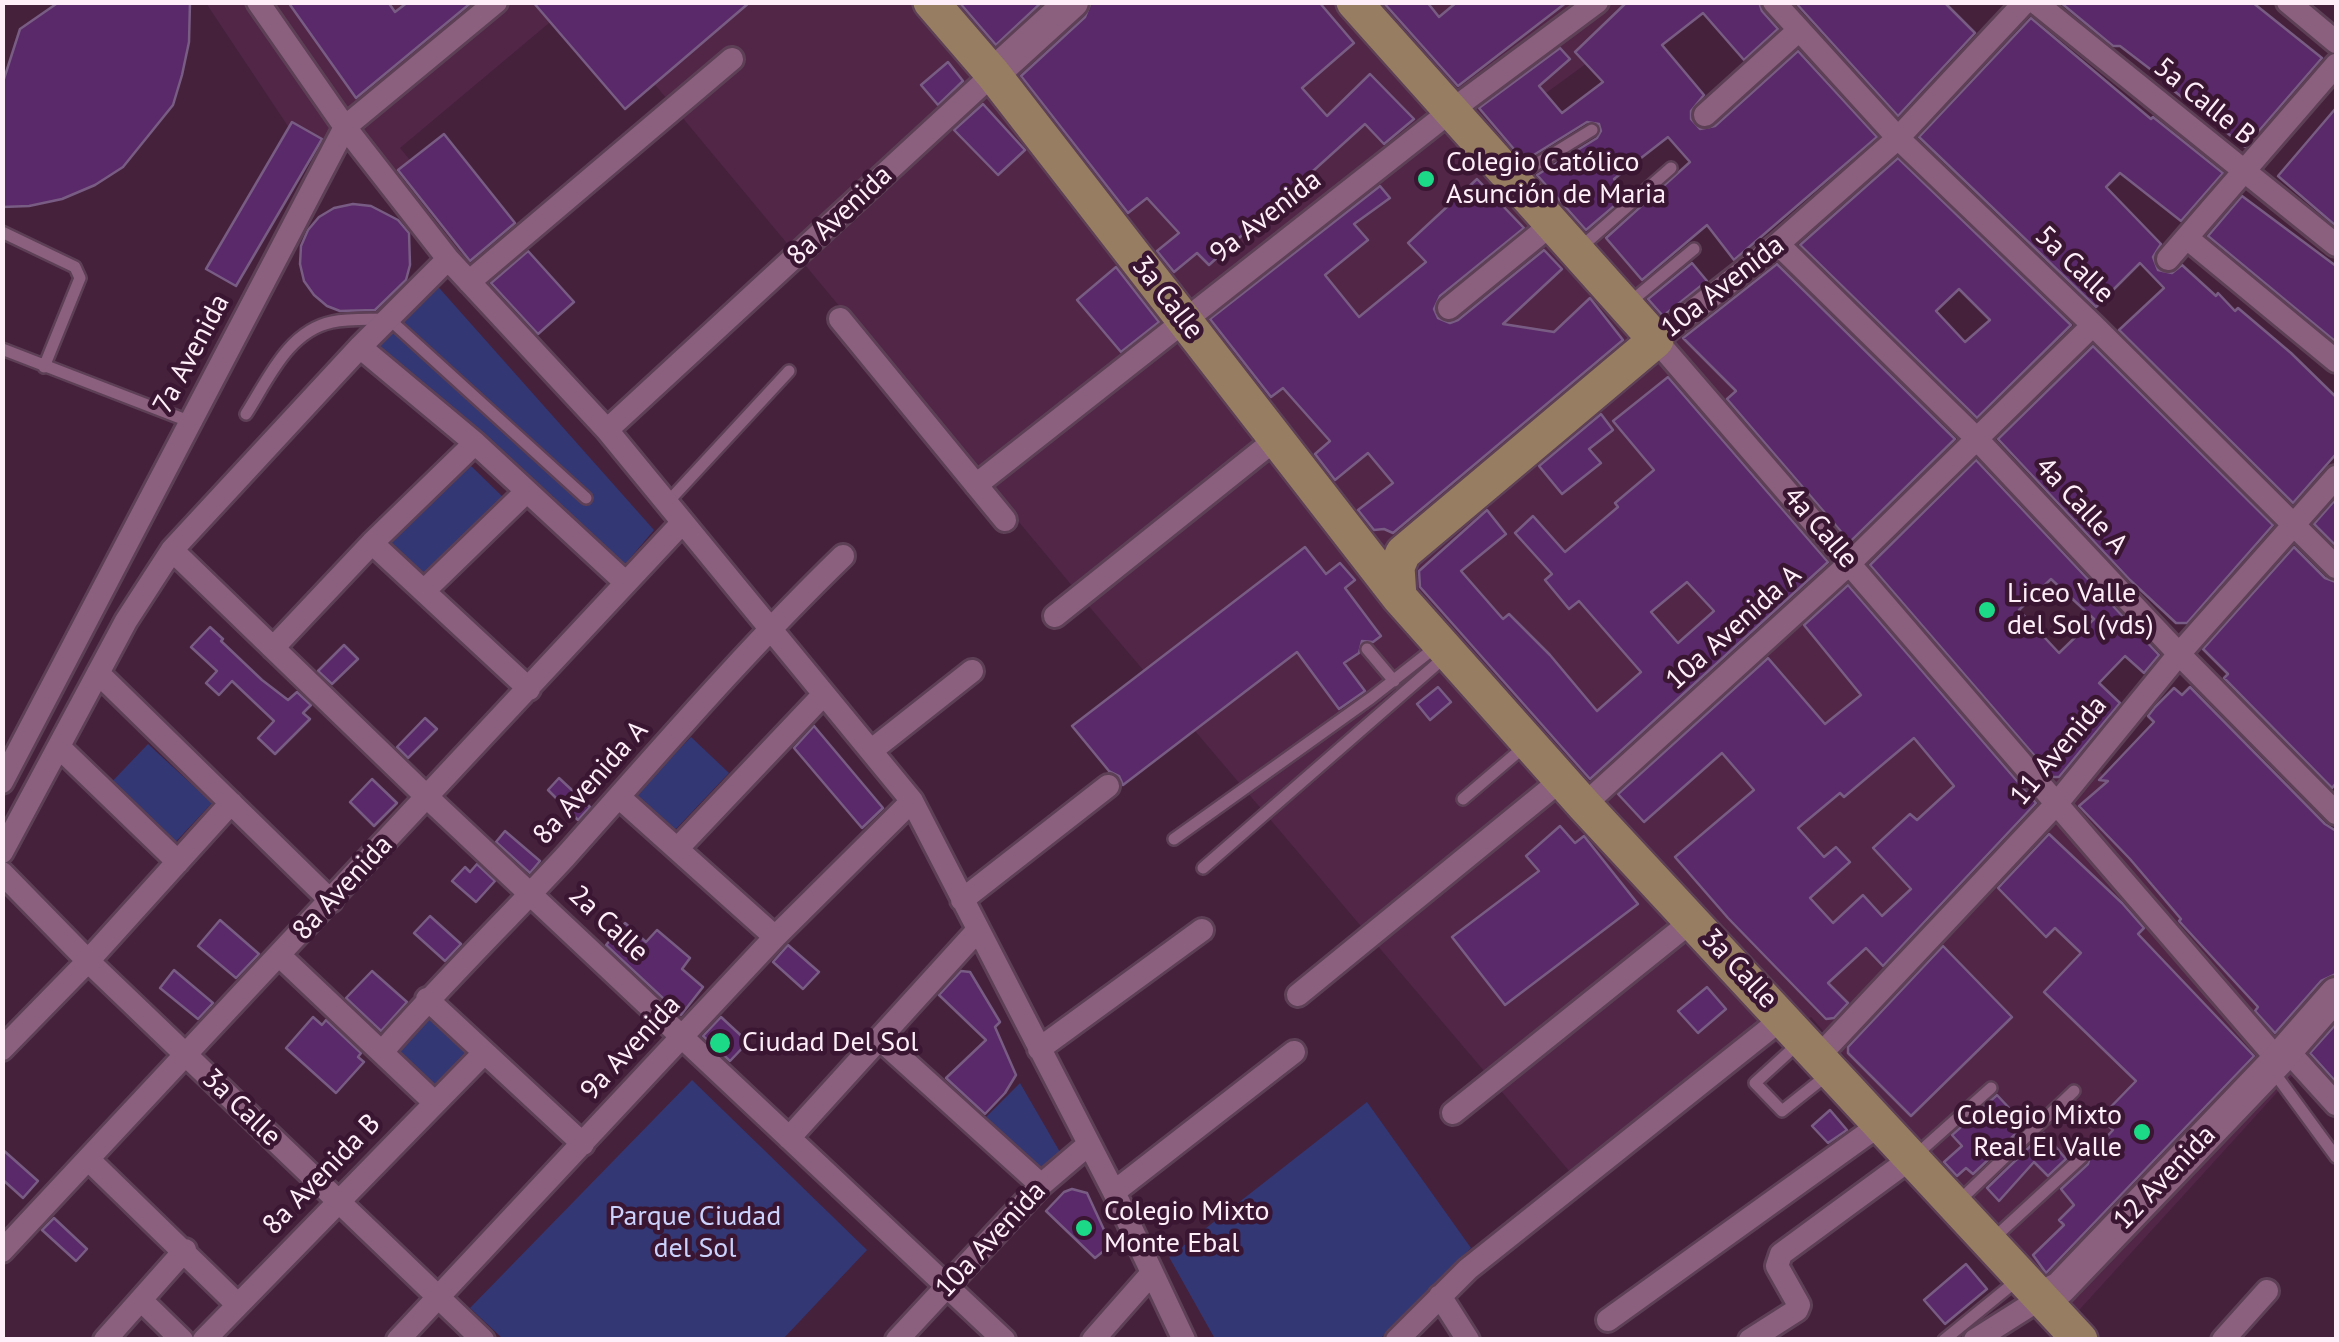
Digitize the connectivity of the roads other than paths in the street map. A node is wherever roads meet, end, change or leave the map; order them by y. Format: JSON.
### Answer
{"nodes":[{"id":1,"x":258,"y":2,"type":"edge"},
{"id":2,"x":496,"y":2,"type":"edge"},
{"id":3,"x":931,"y":2,"type":"edge"},
{"id":4,"x":1072,"y":2,"type":"edge"},
{"id":5,"x":1354,"y":2,"type":"edge"},
{"id":6,"x":1598,"y":2,"type":"edge"},
{"id":7,"x":1774,"y":2,"type":"edge"},
{"id":8,"x":2025,"y":2,"type":"edge"},
{"id":9,"x":2035,"y":2,"type":"edge"},
{"id":10,"x":2288,"y":2,"type":"edge"},
{"id":11,"x":1799,"y":30,"type":"junction"},
{"id":12,"x":2336,"y":42,"type":"edge"},
{"id":13,"x":732,"y":59,"type":"dead end"},
{"id":14,"x":2336,"y":64,"type":"edge"},
{"id":15,"x":993,"y":74,"type":"junction"},
{"id":16,"x":1452,"y":110,"type":"junction"},
{"id":17,"x":1706,"y":115,"type":"dead end"},
{"id":18,"x":344,"y":127,"type":"junction"},
{"id":19,"x":1592,"y":130,"type":"dead end"},
{"id":20,"x":1898,"y":138,"type":"junction"},
{"id":21,"x":1671,"y":168,"type":"dead end"},
{"id":22,"x":2243,"y":172,"type":"junction"},
{"id":23,"x":1514,"y":179,"type":"junction"},
{"id":24,"x":1552,"y":223,"type":"junction"},
{"id":25,"x":2,"y":232,"type":"edge"},
{"id":26,"x":2187,"y":238,"type":"junction"},
{"id":27,"x":1778,"y":244,"type":"junction"},
{"id":28,"x":2336,"y":245,"type":"edge"},
{"id":29,"x":1694,"y":249,"type":"dead end"},
{"id":30,"x":1577,"y":250,"type":"junction"},
{"id":31,"x":2168,"y":258,"type":"dead end"},
{"id":32,"x":448,"y":259,"type":"junction"},
{"id":33,"x":469,"y":282,"type":"junction"},
{"id":34,"x":1625,"y":306,"type":"junction"},
{"id":35,"x":1449,"y":308,"type":"dead end"},
{"id":36,"x":389,"y":319,"type":"junction"},
{"id":37,"x":840,"y":319,"type":"dead end"},
{"id":38,"x":1184,"y":320,"type":"junction"},
{"id":39,"x":2093,"y":325,"type":"junction"},
{"id":40,"x":1656,"y":340,"type":"junction"},
{"id":41,"x":360,"y":347,"type":"junction"},
{"id":42,"x":2,"y":350,"type":"edge"},
{"id":43,"x":2336,"y":361,"type":"edge"},
{"id":44,"x":44,"y":367,"type":"junction"},
{"id":45,"x":789,"y":371,"type":"dead end"},
{"id":46,"x":246,"y":414,"type":"dead end"},
{"id":47,"x":190,"y":422,"type":"junction"},
{"id":48,"x":607,"y":430,"type":"junction"},
{"id":49,"x":1975,"y":437,"type":"junction"},
{"id":50,"x":1276,"y":439,"type":"junction"},
{"id":51,"x":475,"y":443,"type":"junction"},
{"id":52,"x":2336,"y":477,"type":"edge"},
{"id":53,"x":976,"y":485,"type":"junction"},
{"id":54,"x":526,"y":492,"type":"junction"},
{"id":55,"x":586,"y":498,"type":"dead end"},
{"id":56,"x":667,"y":502,"type":"junction"},
{"id":57,"x":1005,"y":520,"type":"dead end"},
{"id":58,"x":682,"y":524,"type":"junction"},
{"id":59,"x":2292,"y":524,"type":"junction"},
{"id":60,"x":372,"y":543,"type":"junction"},
{"id":61,"x":1360,"y":548,"type":"junction"},
{"id":62,"x":172,"y":550,"type":"junction"},
{"id":63,"x":1403,"y":552,"type":"junction"},
{"id":64,"x":843,"y":556,"type":"dead end"},
{"id":65,"x":1850,"y":563,"type":"junction"},
{"id":66,"x":2336,"y":567,"type":"edge"},
{"id":67,"x":626,"y":583,"type":"junction"},
{"id":68,"x":424,"y":591,"type":"junction"},
{"id":69,"x":1399,"y":597,"type":"junction"},
{"id":70,"x":1055,"y":616,"type":"dead end"},
{"id":71,"x":770,"y":627,"type":"junction"},
{"id":72,"x":272,"y":648,"type":"junction"},
{"id":73,"x":1444,"y":648,"type":"junction"},
{"id":74,"x":1367,"y":649,"type":"dead end"},
{"id":75,"x":2179,"y":654,"type":"junction"},
{"id":76,"x":972,"y":671,"type":"dead end"},
{"id":77,"x":98,"y":673,"type":"junction"},
{"id":78,"x":1394,"y":682,"type":"junction"},
{"id":79,"x":528,"y":690,"type":"junction"},
{"id":80,"x":824,"y":694,"type":"junction"},
{"id":81,"x":1528,"y":743,"type":"junction"},
{"id":82,"x":60,"y":748,"type":"junction"},
{"id":83,"x":872,"y":750,"type":"junction"},
{"id":84,"x":2,"y":782,"type":"edge"},
{"id":85,"x":1108,"y":786,"type":"dead end"},
{"id":86,"x":1573,"y":793,"type":"junction"},
{"id":87,"x":619,"y":796,"type":"junction"},
{"id":88,"x":427,"y":797,"type":"junction"},
{"id":89,"x":1463,"y":799,"type":"dead end"},
{"id":90,"x":912,"y":801,"type":"junction"},
{"id":91,"x":2058,"y":802,"type":"junction"},
{"id":92,"x":231,"y":803,"type":"junction"},
{"id":93,"x":2336,"y":813,"type":"edge"},
{"id":94,"x":1174,"y":839,"type":"dead end"},
{"id":95,"x":678,"y":848,"type":"junction"},
{"id":96,"x":2,"y":852,"type":"edge"},
{"id":97,"x":178,"y":862,"type":"junction"},
{"id":98,"x":1203,"y":868,"type":"dead end"},
{"id":99,"x":2,"y":873,"type":"edge"},
{"id":100,"x":532,"y":893,"type":"junction"},
{"id":101,"x":962,"y":900,"type":"junction"},
{"id":102,"x":331,"y":901,"type":"junction"},
{"id":103,"x":1693,"y":920,"type":"junction"},
{"id":104,"x":1202,"y":930,"type":"dead end"},
{"id":105,"x":977,"y":931,"type":"junction"},
{"id":106,"x":774,"y":937,"type":"junction"},
{"id":107,"x":280,"y":956,"type":"junction"},
{"id":108,"x":88,"y":961,"type":"junction"},
{"id":109,"x":2336,"y":994,"type":"edge"},
{"id":110,"x":1298,"y":995,"type":"dead end"},
{"id":111,"x":427,"y":999,"type":"junction"},
{"id":112,"x":683,"y":1037,"type":"junction"},
{"id":113,"x":880,"y":1040,"type":"junction"},
{"id":114,"x":1810,"y":1046,"type":"junction"},
{"id":115,"x":2,"y":1048,"type":"edge"},
{"id":116,"x":1040,"y":1048,"type":"junction"},
{"id":117,"x":383,"y":1050,"type":"junction"},
{"id":118,"x":1294,"y":1052,"type":"dead end"},
{"id":119,"x":186,"y":1054,"type":"junction"},
{"id":120,"x":484,"y":1054,"type":"junction"},
{"id":121,"x":2278,"y":1059,"type":"junction"},
{"id":122,"x":1991,"y":1088,"type":"dead end"},
{"id":123,"x":2074,"y":1091,"type":"dead end"},
{"id":124,"x":434,"y":1102,"type":"junction"},
{"id":125,"x":2336,"y":1104,"type":"edge"},
{"id":126,"x":1452,"y":1114,"type":"dead end"},
{"id":127,"x":1882,"y":1123,"type":"junction"},
{"id":128,"x":789,"y":1138,"type":"junction"},
{"id":129,"x":582,"y":1144,"type":"junction"},
{"id":130,"x":1088,"y":1144,"type":"junction"},
{"id":131,"x":1913,"y":1157,"type":"junction"},
{"id":132,"x":2082,"y":1157,"type":"dead end"},
{"id":133,"x":2336,"y":1157,"type":"edge"},
{"id":134,"x":88,"y":1159,"type":"junction"},
{"id":135,"x":1041,"y":1185,"type":"junction"},
{"id":136,"x":1114,"y":1192,"type":"junction"},
{"id":137,"x":339,"y":1202,"type":"junction"},
{"id":138,"x":1956,"y":1204,"type":"junction"},
{"id":139,"x":1991,"y":1241,"type":"junction"},
{"id":140,"x":185,"y":1250,"type":"junction"},
{"id":141,"x":2,"y":1251,"type":"edge"},
{"id":142,"x":1152,"y":1274,"type":"junction"},
{"id":143,"x":2033,"y":1286,"type":"junction"},
{"id":144,"x":948,"y":1287,"type":"junction"},
{"id":145,"x":2267,"y":1291,"type":"dead end"},
{"id":146,"x":1440,"y":1296,"type":"junction"},
{"id":147,"x":439,"y":1297,"type":"junction"},
{"id":148,"x":141,"y":1300,"type":"junction"},
{"id":149,"x":238,"y":1305,"type":"junction"},
{"id":150,"x":1608,"y":1320,"type":"dead end"},
{"id":151,"x":105,"y":1340,"type":"edge"},
{"id":152,"x":182,"y":1340,"type":"edge"},
{"id":153,"x":204,"y":1340,"type":"edge"},
{"id":154,"x":398,"y":1340,"type":"edge"},
{"id":155,"x":483,"y":1340,"type":"edge"},
{"id":156,"x":898,"y":1340,"type":"edge"},
{"id":157,"x":1004,"y":1340,"type":"edge"},
{"id":158,"x":1093,"y":1340,"type":"edge"},
{"id":159,"x":1184,"y":1340,"type":"edge"},
{"id":160,"x":1397,"y":1340,"type":"edge"},
{"id":161,"x":1468,"y":1340,"type":"edge"},
{"id":162,"x":1750,"y":1340,"type":"edge"},
{"id":163,"x":1944,"y":1340,"type":"edge"},
{"id":164,"x":1975,"y":1340,"type":"edge"},
{"id":165,"x":2080,"y":1340,"type":"edge"},
{"id":166,"x":2223,"y":1340,"type":"edge"}],
"edges":[{"from":1,"to":18,"type":"street"},
{"from":2,"to":18,"type":"street","name":"7a Avenida"},
{"from":3,"to":15,"type":"main road","name":"3a Calle"},
{"from":4,"to":15,"type":"main road","name":"8a Avenida"},
{"from":5,"to":16,"type":"main road","name":"4a Calle"},
{"from":6,"to":16,"type":"street","name":"9a Avenida"},
{"from":7,"to":11,"type":"street","name":"5a Calle"},
{"from":8,"to":20,"type":"street","name":"10a Avenida"},
{"from":9,"to":22,"type":"street","name":"5a Calle B"},
{"from":10,"to":12,"type":"street"},
{"from":11,"to":17,"type":"street"},
{"from":11,"to":20,"type":"street","name":"5a Calle"},
{"from":13,"to":33,"type":"street"},
{"from":14,"to":22,"type":"street"},
{"from":15,"to":38,"type":"main road","name":"3a Calle"},
{"from":15,"to":48,"type":"street","name":"8a Avenida"},
{"from":16,"to":23,"type":"main road","name":"4a Calle"},
{"from":16,"to":38,"type":"street","name":"9a Avenida"},
{"from":18,"to":32,"type":"street"},
{"from":18,"to":47,"type":"street","name":"7a Avenida"},
{"from":19,"to":23,"type":"lane"},
{"from":20,"to":27,"type":"street","name":"10a Avenida"},
{"from":20,"to":39,"type":"street","name":"5a Calle"},
{"from":21,"to":30,"type":"lane"},
{"from":22,"to":26,"type":"street"},
{"from":22,"to":28,"type":"street","name":"5a Calle B"},
{"from":23,"to":24,"type":"main road","name":"4a Calle"},
{"from":24,"to":30,"type":"main road","name":"4a Calle"},
{"from":24,"to":35,"type":"street"},
{"from":25,"to":44,"type":"lane"},
{"from":26,"to":31,"type":"street"},
{"from":26,"to":43,"type":"street"},
{"from":27,"to":40,"type":"street","name":"10a Avenida"},
{"from":27,"to":49,"type":"street","name":"4a Calle A"},
{"from":29,"to":34,"type":"lane"},
{"from":30,"to":34,"type":"main road","name":"4a Calle"},
{"from":32,"to":33,"type":"street"},
{"from":32,"to":36,"type":"street"},
{"from":33,"to":48,"type":"street"},
{"from":34,"to":40,"type":"main road","name":"4a Calle"},
{"from":36,"to":41,"type":"street"},
{"from":36,"to":46,"type":"lane"},
{"from":36,"to":55,"type":"lane"},
{"from":37,"to":53,"type":"street"},
{"from":38,"to":50,"type":"main road","name":"3a Calle"},
{"from":38,"to":53,"type":"street","name":"9a Avenida"},
{"from":39,"to":49,"type":"street","name":"10a Avenida A"},
{"from":39,"to":59,"type":"street","name":"5a Calle"},
{"from":40,"to":63,"type":"main road","name":"10a Avenida"},
{"from":40,"to":65,"type":"street","name":"4a Calle"},
{"from":41,"to":51,"type":"street"},
{"from":41,"to":62,"type":"street"},
{"from":42,"to":44,"type":"lane"},
{"from":44,"to":47,"type":"lane"},
{"from":45,"to":56,"type":"lane"},
{"from":47,"to":84,"type":"street","name":"7a Avenida"},
{"from":48,"to":56,"type":"street"},
{"from":49,"to":65,"type":"street","name":"10a Avenida A"},
{"from":49,"to":75,"type":"street","name":"4a Calle A"},
{"from":50,"to":61,"type":"main road","name":"3a Calle"},
{"from":50,"to":70,"type":"street"},
{"from":51,"to":54,"type":"street"},
{"from":51,"to":60,"type":"street"},
{"from":52,"to":59,"type":"street","name":"11 Avenida"},
{"from":53,"to":57,"type":"street"},
{"from":54,"to":67,"type":"street"},
{"from":54,"to":68,"type":"street"},
{"from":56,"to":58,"type":"street"},
{"from":58,"to":67,"type":"street","name":"8a Avenida"},
{"from":58,"to":71,"type":"street"},
{"from":59,"to":66,"type":"street","name":"5a Calle"},
{"from":59,"to":75,"type":"street","name":"11 Avenida"},
{"from":60,"to":68,"type":"street"},
{"from":60,"to":72,"type":"street"},
{"from":61,"to":63,"type":"main road"},
{"from":61,"to":69,"type":"main road","name":"3a Calle"},
{"from":62,"to":72,"type":"street","name":"2a Calle"},
{"from":62,"to":77,"type":"street"},
{"from":63,"to":69,"type":"main road"},
{"from":64,"to":71,"type":"street","name":"8a Avenida A"},
{"from":65,"to":86,"type":"street","name":"10a Avenida A"},
{"from":65,"to":91,"type":"street","name":"4a Calle"},
{"from":67,"to":79,"type":"street","name":"8a Avenida"},
{"from":68,"to":79,"type":"street"},
{"from":69,"to":73,"type":"main road","name":"3a Calle"},
{"from":71,"to":80,"type":"street"},
{"from":71,"to":87,"type":"street","name":"8a Avenida A"},
{"from":72,"to":88,"type":"street","name":"2a Calle"},
{"from":73,"to":78,"type":"lane"},
{"from":73,"to":81,"type":"main road","name":"3a Calle"},
{"from":73,"to":98,"type":"lane"},
{"from":74,"to":78,"type":"lane"},
{"from":75,"to":91,"type":"street","name":"11 Avenida"},
{"from":75,"to":93,"type":"street","name":"4a Calle A"},
{"from":76,"to":83,"type":"street"},
{"from":77,"to":82,"type":"street"},
{"from":77,"to":92,"type":"street"},
{"from":78,"to":94,"type":"lane"},
{"from":79,"to":88,"type":"street","name":"8a Avenida"},
{"from":80,"to":83,"type":"street"},
{"from":80,"to":95,"type":"street"},
{"from":81,"to":86,"type":"main road","name":"3a Calle"},
{"from":81,"to":89,"type":"lane"},
{"from":82,"to":96,"type":"street"},
{"from":82,"to":97,"type":"street"},
{"from":83,"to":90,"type":"street"},
{"from":85,"to":101,"type":"street"},
{"from":86,"to":103,"type":"main road","name":"3a Calle"},
{"from":86,"to":110,"type":"street","name":"10a Avenida A"},
{"from":87,"to":95,"type":"street"},
{"from":87,"to":100,"type":"street","name":"8a Avenida A"},
{"from":88,"to":100,"type":"street","name":"2a Calle"},
{"from":88,"to":102,"type":"street","name":"8a Avenida"},
{"from":90,"to":101,"type":"street"},
{"from":90,"to":106,"type":"street","name":"9a Avenida"},
{"from":91,"to":114,"type":"street","name":"11 Avenida"},
{"from":91,"to":121,"type":"street","name":"4a Calle"},
{"from":92,"to":97,"type":"street"},
{"from":92,"to":102,"type":"street"},
{"from":95,"to":106,"type":"street"},
{"from":97,"to":108,"type":"street"},
{"from":99,"to":108,"type":"street","name":"3a Calle"},
{"from":100,"to":111,"type":"street","name":"8a Avenida A"},
{"from":100,"to":112,"type":"street","name":"2a Calle"},
{"from":101,"to":105,"type":"street"},
{"from":102,"to":107,"type":"street","name":"8a Avenida"},
{"from":103,"to":114,"type":"main road","name":"3a Calle"},
{"from":103,"to":126,"type":"street"},
{"from":104,"to":116,"type":"street"},
{"from":105,"to":113,"type":"street"},
{"from":105,"to":116,"type":"street"},
{"from":106,"to":112,"type":"street","name":"9a Avenida"},
{"from":107,"to":117,"type":"street"},
{"from":107,"to":119,"type":"street","name":"8a Avenida"},
{"from":108,"to":115,"type":"street"},
{"from":108,"to":119,"type":"street","name":"3a Calle"},
{"from":109,"to":121,"type":"main road","name":"12 Avenida"},
{"from":111,"to":117,"type":"street","name":"8a Avenida A"},
{"from":111,"to":120,"type":"street"},
{"from":112,"to":128,"type":"street","name":"2a Calle"},
{"from":112,"to":129,"type":"street","name":"9a Avenida"},
{"from":113,"to":128,"type":"street"},
{"from":113,"to":135,"type":"street"},
{"from":114,"to":114,"type":"lane"},
{"from":114,"to":127,"type":"main road","name":"3a Calle"},
{"from":114,"to":146,"type":"street","name":"11 Avenida"},
{"from":116,"to":130,"type":"street"},
{"from":117,"to":124,"type":"street"},
{"from":118,"to":136,"type":"street"},
{"from":119,"to":134,"type":"street","name":"8a Avenida"},
{"from":119,"to":137,"type":"street","name":"3a Calle"},
{"from":120,"to":124,"type":"street","name":"8a Avenida B"},
{"from":120,"to":129,"type":"street"},
{"from":121,"to":125,"type":"street","name":"4a Calle"},
{"from":121,"to":133,"type":"lane"},
{"from":121,"to":143,"type":"main road","name":"12 Avenida"},
{"from":122,"to":131,"type":"lane"},
{"from":123,"to":138,"type":"lane"},
{"from":124,"to":137,"type":"street","name":"8a Avenida B"},
{"from":127,"to":131,"type":"main road","name":"3a Calle"},
{"from":127,"to":150,"type":"street"},
{"from":128,"to":144,"type":"street","name":"2a Calle"},
{"from":129,"to":147,"type":"street","name":"9a Avenida"},
{"from":130,"to":135,"type":"street","name":"10a Avenida"},
{"from":130,"to":136,"type":"street"},
{"from":131,"to":138,"type":"main road","name":"3a Calle"},
{"from":131,"to":162,"type":"street"},
{"from":132,"to":139,"type":"lane"},
{"from":134,"to":140,"type":"street"},
{"from":134,"to":141,"type":"street","name":"8a Avenida"},
{"from":135,"to":144,"type":"street","name":"10a Avenida"},
{"from":136,"to":142,"type":"street"},
{"from":137,"to":147,"type":"street","name":"3a Calle"},
{"from":137,"to":149,"type":"street","name":"8a Avenida B"},
{"from":138,"to":139,"type":"main road","name":"3a Calle"},
{"from":139,"to":143,"type":"main road","name":"3a Calle"},
{"from":140,"to":148,"type":"street"},
{"from":140,"to":149,"type":"street"},
{"from":142,"to":158,"type":"street"},
{"from":142,"to":159,"type":"street"},
{"from":143,"to":163,"type":"lane"},
{"from":143,"to":164,"type":"street","name":"12 Avenida"},
{"from":143,"to":165,"type":"main road","name":"3a Calle"},
{"from":144,"to":156,"type":"street","name":"10a Avenida"},
{"from":144,"to":157,"type":"street","name":"2a Calle"},
{"from":145,"to":166,"type":"street"},
{"from":146,"to":160,"type":"street","name":"11 Avenida"},
{"from":146,"to":161,"type":"street"},
{"from":147,"to":154,"type":"street","name":"9a Avenida"},
{"from":147,"to":155,"type":"street","name":"3a Calle"},
{"from":148,"to":151,"type":"street"},
{"from":148,"to":152,"type":"street"},
{"from":149,"to":153,"type":"street","name":"8a Avenida B"}]}
